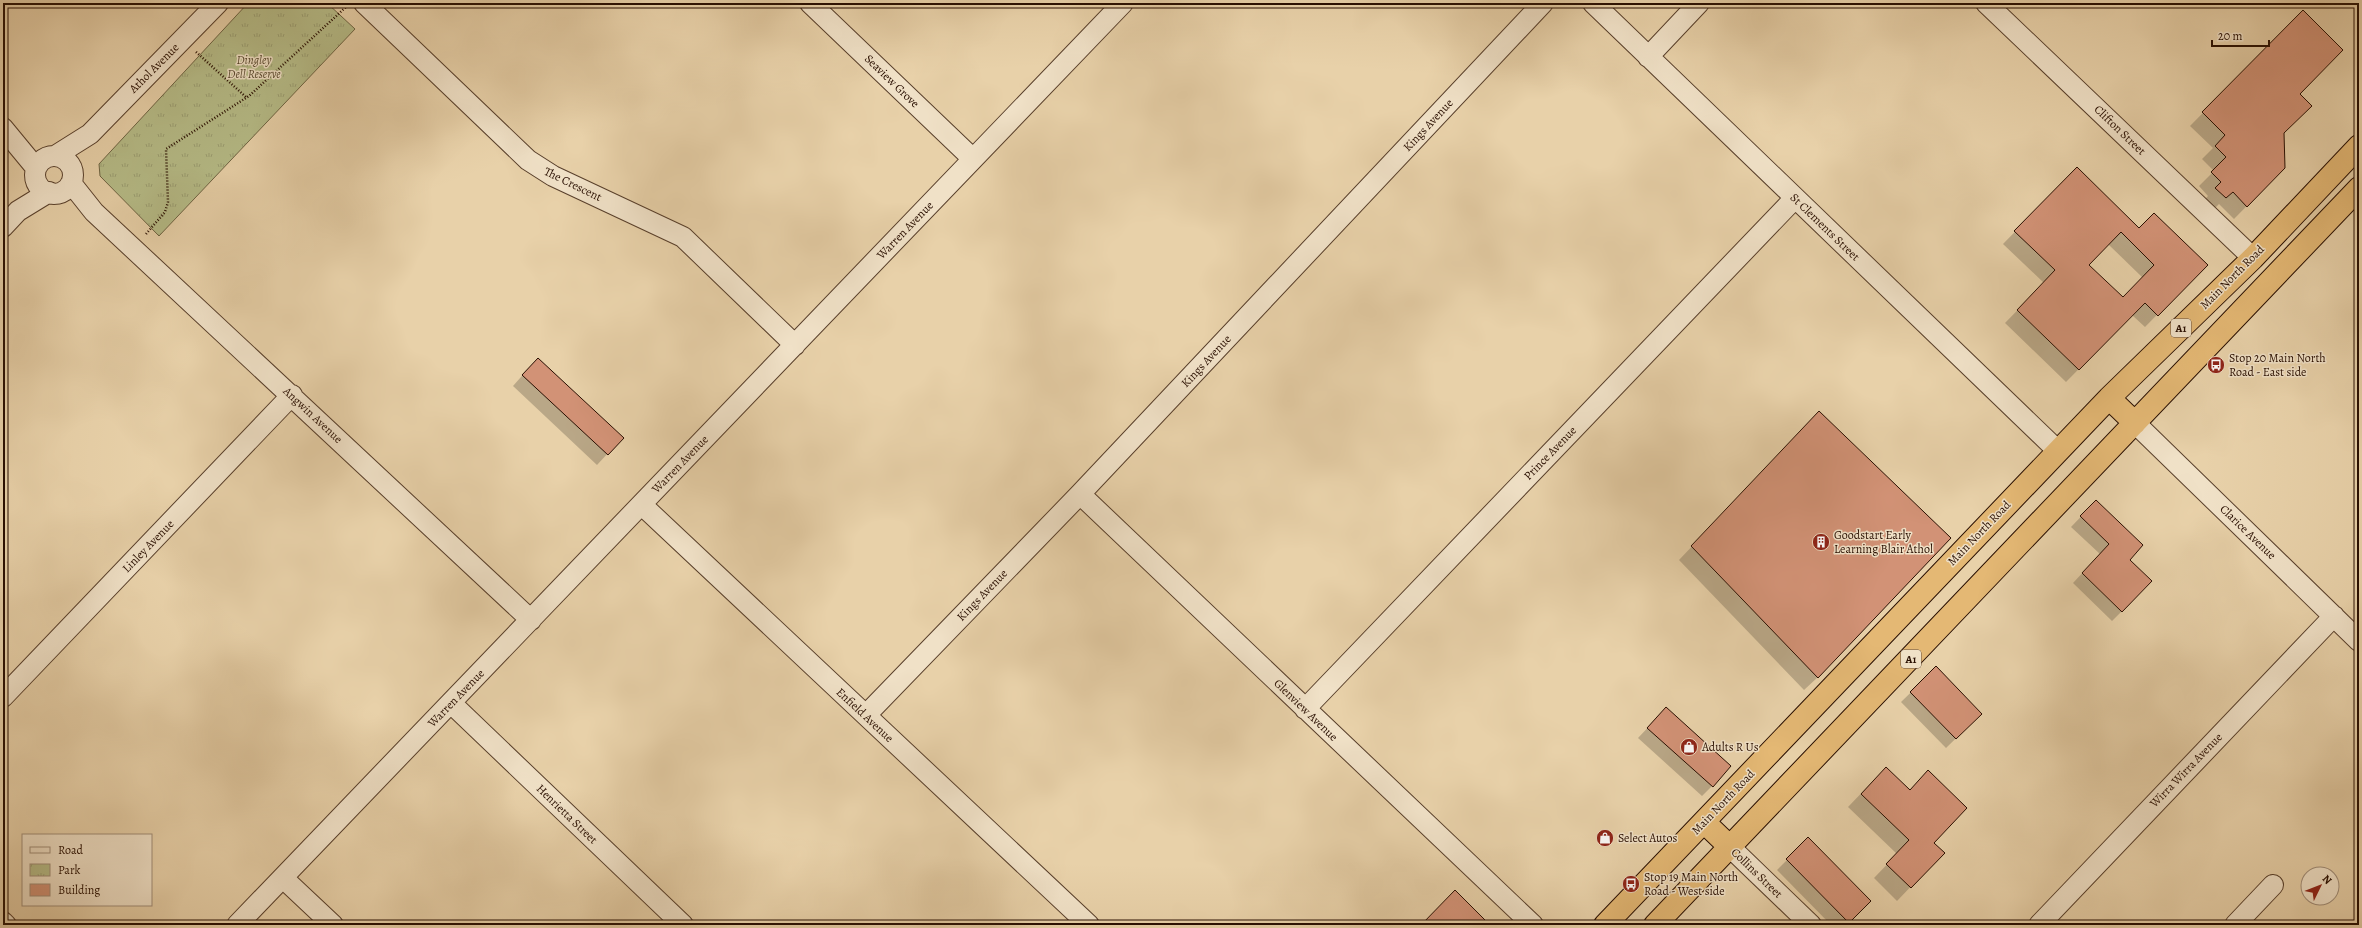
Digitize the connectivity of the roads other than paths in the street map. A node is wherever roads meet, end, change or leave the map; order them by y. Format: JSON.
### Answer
{"nodes":[{"id":1,"x":218,"y":3,"type":"edge"},
{"id":2,"x":364,"y":3,"type":"edge"},
{"id":3,"x":810,"y":3,"type":"edge"},
{"id":4,"x":1123,"y":3,"type":"edge"},
{"id":5,"x":1543,"y":3,"type":"edge"},
{"id":6,"x":1593,"y":3,"type":"edge"},
{"id":7,"x":1699,"y":3,"type":"edge"},
{"id":8,"x":1986,"y":3,"type":"edge"},
{"id":9,"x":1648,"y":57,"type":"junction"},
{"id":10,"x":7,"y":132,"type":"edge"},
{"id":11,"x":90,"y":134,"type":"junction"},
{"id":12,"x":2359,"y":146,"type":"edge"},
{"id":13,"x":973,"y":159,"type":"junction"},
{"id":14,"x":44,"y":164,"type":"junction"},
{"id":15,"x":63,"y":184,"type":"junction"},
{"id":16,"x":2359,"y":188,"type":"edge"},
{"id":17,"x":1795,"y":198,"type":"junction"},
{"id":18,"x":18,"y":211,"type":"junction"},
{"id":19,"x":3,"y":227,"type":"edge"},
{"id":20,"x":2253,"y":258,"type":"junction"},
{"id":21,"x":2275,"y":278,"type":"junction"},
{"id":22,"x":795,"y":345,"type":"junction"},
{"id":23,"x":292,"y":395,"type":"junction"},
{"id":24,"x":2109,"y":398,"type":"junction"},
{"id":25,"x":2135,"y":424,"type":"junction"},
{"id":26,"x":2058,"y":451,"type":"junction"},
{"id":27,"x":1080,"y":494,"type":"junction"},
{"id":28,"x":642,"y":505,"type":"junction"},
{"id":29,"x":2334,"y":616,"type":"junction"},
{"id":30,"x":531,"y":620,"type":"junction"},
{"id":31,"x":2359,"y":641,"type":"edge"},
{"id":32,"x":3,"y":697,"type":"edge"},
{"id":33,"x":451,"y":703,"type":"junction"},
{"id":34,"x":1305,"y":709,"type":"junction"},
{"id":35,"x":866,"y":715,"type":"junction"},
{"id":36,"x":1704,"y":822,"type":"junction"},
{"id":37,"x":1730,"y":847,"type":"junction"},
{"id":38,"x":284,"y":878,"type":"junction"},
{"id":39,"x":2273,"y":885,"type":"dead end"},
{"id":40,"x":3,"y":922,"type":"edge"},
{"id":41,"x":6,"y":925,"type":"edge"},
{"id":42,"x":237,"y":925,"type":"edge"},
{"id":43,"x":333,"y":925,"type":"edge"},
{"id":44,"x":683,"y":925,"type":"edge"},
{"id":45,"x":1088,"y":925,"type":"edge"},
{"id":46,"x":1533,"y":925,"type":"edge"},
{"id":47,"x":1605,"y":925,"type":"edge"},
{"id":48,"x":1655,"y":925,"type":"edge"},
{"id":49,"x":1811,"y":925,"type":"edge"},
{"id":50,"x":2039,"y":925,"type":"edge"},
{"id":51,"x":2235,"y":925,"type":"edge"}],
"edges":[{"from":1,"to":11,"type":"street","name":"Athol Avenue"},
{"from":2,"to":22,"type":"street","name":"The Crescent"},
{"from":3,"to":13,"type":"street","name":"Seaview Grove"},
{"from":4,"to":13,"type":"street","name":"Warren Avenue"},
{"from":5,"to":27,"type":"street","name":"Kings Avenue"},
{"from":6,"to":9,"type":"street","name":"St Clements Street"},
{"from":7,"to":9,"type":"street"},
{"from":8,"to":20,"type":"street","name":"Clifton Street"},
{"from":9,"to":17,"type":"street","name":"St Clements Street"},
{"from":10,"to":14,"type":"street"},
{"from":11,"to":14,"type":"street","name":"Athol Avenue"},
{"from":11,"to":15,"type":"street","name":"Athol Avenue"},
{"from":12,"to":20,"type":"highway","name":"Main North Road","number":"A1"},
{"from":13,"to":22,"type":"street","name":"Warren Avenue"},
{"from":14,"to":15,"type":"street"},
{"from":14,"to":15,"type":"street"},
{"from":14,"to":18,"type":"street"},
{"from":15,"to":18,"type":"street"},
{"from":15,"to":23,"type":"street","name":"Angwin Avenue"},
{"from":16,"to":21,"type":"highway","number":"A1"},
{"from":17,"to":26,"type":"street","name":"St Clements Street"},
{"from":17,"to":34,"type":"street","name":"Prince Avenue"},
{"from":18,"to":19,"type":"street"},
{"from":20,"to":21,"type":"highway"},
{"from":20,"to":24,"type":"highway","name":"Main North Road","number":"A1"},
{"from":21,"to":25,"type":"highway","number":"A1"},
{"from":22,"to":28,"type":"street","name":"Warren Avenue"},
{"from":23,"to":30,"type":"street","name":"Angwin Avenue"},
{"from":23,"to":32,"type":"street","name":"Linley Avenue"},
{"from":24,"to":25,"type":"highway"},
{"from":24,"to":26,"type":"highway","name":"Main North Road","number":"A1"},
{"from":25,"to":29,"type":"street","name":"Clarice Avenue"},
{"from":25,"to":37,"type":"highway","number":"A1"},
{"from":26,"to":36,"type":"highway","name":"Main North Road","number":"A1"},
{"from":27,"to":34,"type":"street","name":"Glenview Avenue"},
{"from":27,"to":35,"type":"street","name":"Kings Avenue"},
{"from":28,"to":30,"type":"street","name":"Warren Avenue"},
{"from":28,"to":35,"type":"street","name":"Enfield Avenue"},
{"from":29,"to":31,"type":"street","name":"Clarice Avenue"},
{"from":29,"to":50,"type":"street","name":"Wirra Wirra Avenue"},
{"from":30,"to":33,"type":"street","name":"Warren Avenue"},
{"from":33,"to":38,"type":"street","name":"Warren Avenue"},
{"from":33,"to":44,"type":"street","name":"Henrietta Street"},
{"from":34,"to":46,"type":"street","name":"Glenview Avenue"},
{"from":35,"to":45,"type":"street","name":"Enfield Avenue"},
{"from":36,"to":37,"type":"highway","name":"Collins Street"},
{"from":36,"to":47,"type":"highway","name":"Main North Road","number":"A1"},
{"from":37,"to":48,"type":"highway","number":"A1"},
{"from":37,"to":49,"type":"street","name":"Collins Street"},
{"from":38,"to":42,"type":"street","name":"Warren Avenue"},
{"from":38,"to":43,"type":"street"},
{"from":39,"to":51,"type":"street"},
{"from":40,"to":41,"type":"street"}]}
